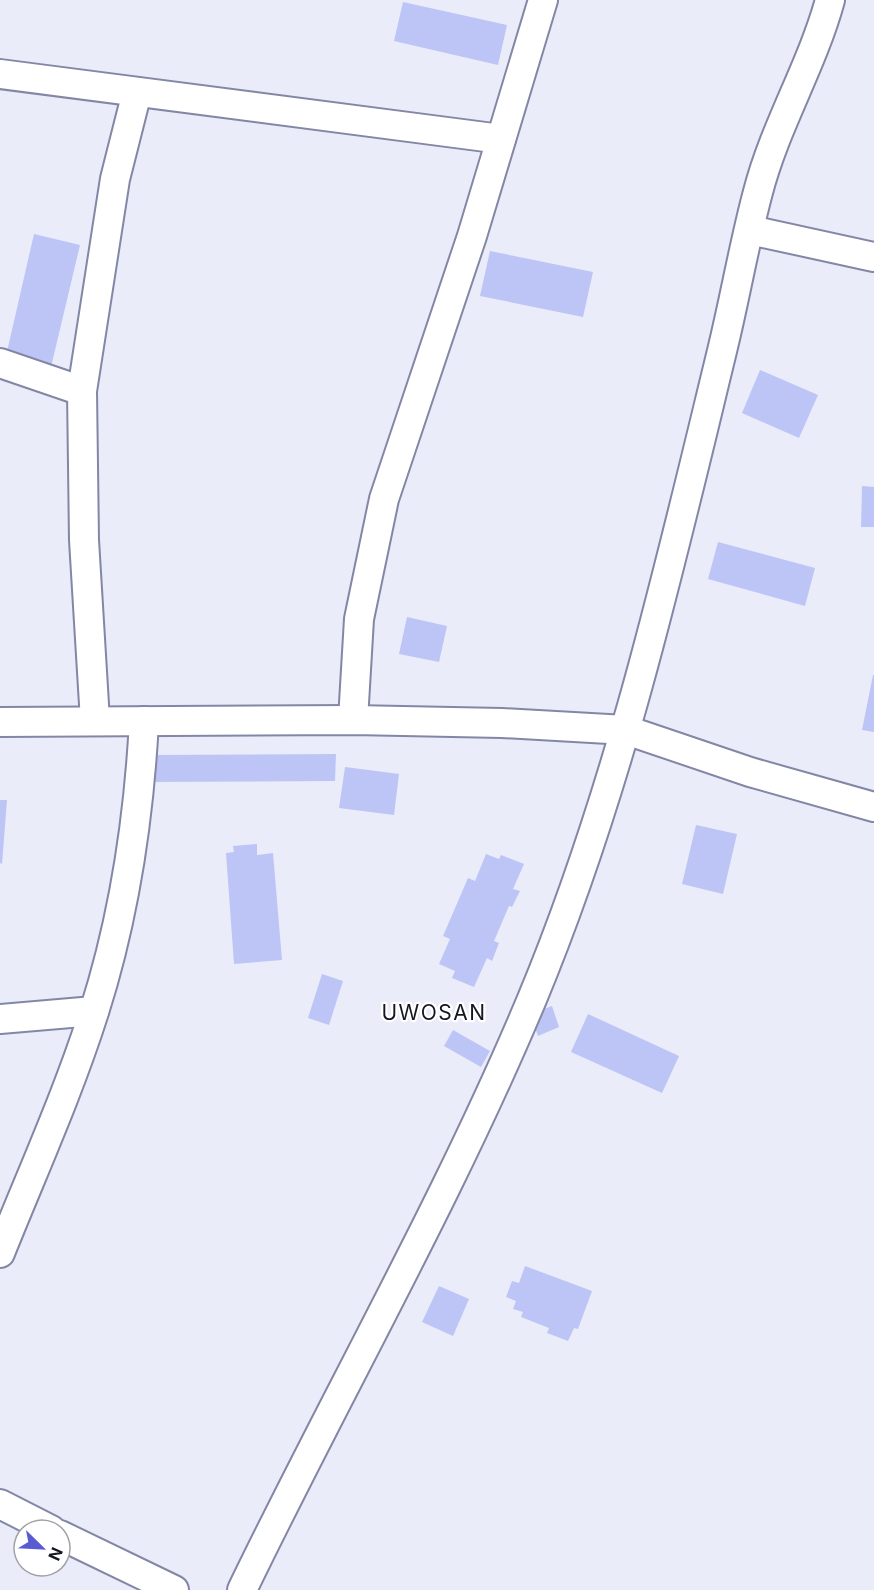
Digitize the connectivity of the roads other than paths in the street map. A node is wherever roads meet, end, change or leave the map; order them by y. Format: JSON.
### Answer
{"nodes":[{"id":1,"x":543,"y":0,"type":"edge"},
{"id":2,"x":830,"y":0,"type":"edge"},
{"id":3,"x":0,"y":74,"type":"edge"},
{"id":4,"x":137,"y":92,"type":"junction"},
{"id":5,"x":501,"y":139,"type":"junction"},
{"id":6,"x":750,"y":230,"type":"junction"},
{"id":7,"x":874,"y":257,"type":"edge"},
{"id":8,"x":0,"y":363,"type":"edge"},
{"id":9,"x":82,"y":391,"type":"junction"},
{"id":10,"x":353,"y":720,"type":"junction"},
{"id":11,"x":144,"y":721,"type":"junction"},
{"id":12,"x":0,"y":722,"type":"edge"},
{"id":13,"x":95,"y":722,"type":"junction"},
{"id":14,"x":626,"y":730,"type":"junction"},
{"id":15,"x":874,"y":807,"type":"edge"},
{"id":16,"x":94,"y":1011,"type":"junction"},
{"id":17,"x":0,"y":1020,"type":"edge"},
{"id":18,"x":0,"y":1253,"type":"edge"},
{"id":19,"x":0,"y":1504,"type":"edge"},
{"id":20,"x":27,"y":1518,"type":"edge"},
{"id":21,"x":72,"y":1541,"type":"edge"},
{"id":22,"x":174,"y":1590,"type":"edge"},
{"id":23,"x":242,"y":1590,"type":"edge"}],
"edges":[{"from":1,"to":5,"type":"street"},
{"from":2,"to":6,"type":"street"},
{"from":3,"to":4,"type":"street"},
{"from":4,"to":5,"type":"street"},
{"from":4,"to":9,"type":"street"},
{"from":5,"to":10,"type":"street"},
{"from":6,"to":7,"type":"street"},
{"from":6,"to":14,"type":"street"},
{"from":8,"to":9,"type":"street"},
{"from":9,"to":13,"type":"street"},
{"from":10,"to":11,"type":"street"},
{"from":10,"to":14,"type":"street"},
{"from":11,"to":13,"type":"street"},
{"from":11,"to":16,"type":"street"},
{"from":12,"to":13,"type":"street"},
{"from":14,"to":15,"type":"street"},
{"from":14,"to":23,"type":"street"},
{"from":16,"to":17,"type":"street"},
{"from":16,"to":18,"type":"street"},
{"from":19,"to":20,"type":"street"},
{"from":21,"to":22,"type":"street"}]}
